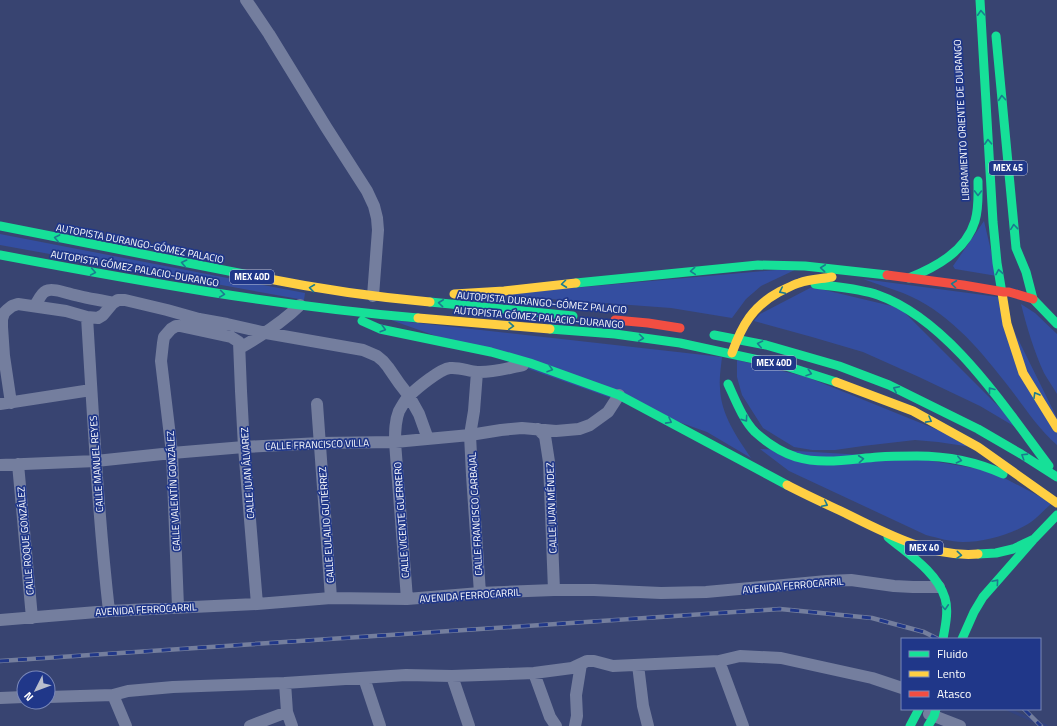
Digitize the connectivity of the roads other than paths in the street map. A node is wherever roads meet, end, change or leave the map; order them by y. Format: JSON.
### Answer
{"nodes":[{"id":1,"x":246,"y":0,"type":"edge"},
{"id":2,"x":980,"y":0,"type":"edge"},
{"id":3,"x":996,"y":31,"type":"dead end"},
{"id":4,"x":977,"y":173,"type":"dead end"},
{"id":5,"x":0,"y":226,"type":"edge"},
{"id":6,"x":0,"y":255,"type":"edge"},
{"id":7,"x":889,"y":276,"type":"junction"},
{"id":8,"x":909,"y":278,"type":"junction"},
{"id":9,"x":801,"y":282,"type":"junction"},
{"id":10,"x":373,"y":296,"type":"junction"},
{"id":11,"x":397,"y":299,"type":"junction"},
{"id":12,"x":1033,"y":299,"type":"junction"},
{"id":13,"x":113,"y":303,"type":"junction"},
{"id":14,"x":300,"y":305,"type":"junction"},
{"id":15,"x":35,"y":306,"type":"junction"},
{"id":16,"x":348,"y":311,"type":"junction"},
{"id":17,"x":182,"y":314,"type":"junction"},
{"id":18,"x":582,"y":316,"type":"dead end"},
{"id":19,"x":87,"y":317,"type":"junction"},
{"id":20,"x":604,"y":319,"type":"dead end"},
{"id":21,"x":1057,"y":324,"type":"edge"},
{"id":22,"x":173,"y":328,"type":"junction"},
{"id":23,"x":692,"y":330,"type":"dead end"},
{"id":24,"x":266,"y":333,"type":"junction"},
{"id":25,"x":707,"y":333,"type":"dead end"},
{"id":26,"x":240,"y":345,"type":"junction"},
{"id":27,"x":730,"y":361,"type":"dead end"},
{"id":28,"x":530,"y":363,"type":"junction"},
{"id":29,"x":477,"y":372,"type":"junction"},
{"id":30,"x":91,"y":390,"type":"junction"},
{"id":31,"x":619,"y":395,"type":"junction"},
{"id":32,"x":409,"y":396,"type":"junction"},
{"id":33,"x":6,"y":404,"type":"edge"},
{"id":34,"x":316,"y":404,"type":"dead end"},
{"id":35,"x":736,"y":421,"type":"dead end"},
{"id":36,"x":1057,"y":428,"type":"edge"},
{"id":37,"x":538,"y":429,"type":"junction"},
{"id":38,"x":470,"y":435,"type":"junction"},
{"id":39,"x":428,"y":439,"type":"junction"},
{"id":40,"x":395,"y":442,"type":"junction"},
{"id":41,"x":320,"y":443,"type":"junction"},
{"id":42,"x":244,"y":447,"type":"junction"},
{"id":43,"x":172,"y":453,"type":"junction"},
{"id":44,"x":96,"y":461,"type":"junction"},
{"id":45,"x":18,"y":464,"type":"junction"},
{"id":46,"x":0,"y":465,"type":"edge"},
{"id":47,"x":771,"y":466,"type":"dead end"},
{"id":48,"x":1057,"y":477,"type":"edge"},
{"id":49,"x":790,"y":487,"type":"junction"},
{"id":50,"x":1046,"y":495,"type":"junction"},
{"id":51,"x":1057,"y":503,"type":"edge"},
{"id":52,"x":1057,"y":515,"type":"edge"},
{"id":53,"x":875,"y":528,"type":"junction"},
{"id":54,"x":1034,"y":539,"type":"junction"},
{"id":55,"x":939,"y":587,"type":"junction"},
{"id":56,"x":554,"y":590,"type":"junction"},
{"id":57,"x":480,"y":593,"type":"junction"},
{"id":58,"x":331,"y":598,"type":"junction"},
{"id":59,"x":407,"y":599,"type":"junction"},
{"id":60,"x":257,"y":604,"type":"junction"},
{"id":61,"x":178,"y":607,"type":"junction"},
{"id":62,"x":109,"y":611,"type":"junction"},
{"id":63,"x":32,"y":618,"type":"junction"},
{"id":64,"x":0,"y":620,"type":"edge"},
{"id":65,"x":943,"y":638,"type":"edge"},
{"id":66,"x":962,"y":638,"type":"edge"},
{"id":67,"x":719,"y":661,"type":"junction"},
{"id":68,"x":580,"y":664,"type":"junction"},
{"id":69,"x":638,"y":665,"type":"junction"},
{"id":70,"x":534,"y":673,"type":"junction"},
{"id":71,"x":452,"y":676,"type":"junction"},
{"id":72,"x":364,"y":678,"type":"junction"},
{"id":73,"x":285,"y":682,"type":"junction"},
{"id":74,"x":901,"y":688,"type":"edge"},
{"id":75,"x":113,"y":695,"type":"junction"},
{"id":76,"x":16,"y":697,"type":"edge"},
{"id":77,"x":56,"y":697,"type":"edge"},
{"id":78,"x":0,"y":698,"type":"edge"},
{"id":79,"x":919,"y":710,"type":"edge"},
{"id":80,"x":287,"y":712,"type":"junction"},
{"id":81,"x":933,"y":717,"type":"edge"},
{"id":82,"x":126,"y":726,"type":"edge"},
{"id":83,"x":250,"y":726,"type":"edge"},
{"id":84,"x":292,"y":726,"type":"edge"},
{"id":85,"x":380,"y":726,"type":"edge"},
{"id":86,"x":469,"y":726,"type":"edge"},
{"id":87,"x":556,"y":726,"type":"edge"},
{"id":88,"x":575,"y":726,"type":"edge"},
{"id":89,"x":648,"y":726,"type":"edge"},
{"id":90,"x":743,"y":726,"type":"edge"},
{"id":91,"x":910,"y":726,"type":"edge"},
{"id":92,"x":960,"y":726,"type":"edge"}],
"edges":[{"from":1,"to":10,"type":"street"},
{"from":36,"to":2,"type":"main road","one_way":true},
{"from":12,"to":3,"type":"main road","number":"MEX 45","one_way":true},
{"from":4,"to":8,"type":"main road","name":"LIBRAMIENTO ORIENTE DE DURANGO","number":"MEX 45","one_way":true},
{"from":10,"to":5,"type":"main road","name":"AUTOPISTA DURANGO-GÓMEZ PALACIO","number":"MEX 40D","one_way":true},
{"from":6,"to":14,"type":"main road","name":"AUTOPISTA GÓMEZ PALACIO-DURANGO","number":"MEX 40D","one_way":true},
{"from":7,"to":8,"type":"main road"},
{"from":7,"to":9,"type":"main road"},
{"from":7,"to":11,"type":"main road","one_way":true},
{"from":12,"to":8,"type":"main road","one_way":true},
{"from":9,"to":27,"type":"main road","one_way":true},
{"from":48,"to":9,"type":"main road","one_way":true},
{"from":10,"to":11,"type":"main road","name":"AUTOPISTA DURANGO-GÓMEZ PALACIO","number":"MEX 40D"},
{"from":18,"to":11,"type":"main road","name":"AUTOPISTA DURANGO-GÓMEZ PALACIO","number":"MEX 40D","one_way":true},
{"from":12,"to":21,"type":"main road","number":"MEX 45"},
{"from":13,"to":15,"type":"street"},
{"from":13,"to":17,"type":"street"},
{"from":13,"to":19,"type":"street"},
{"from":14,"to":16,"type":"main road","name":"AUTOPISTA GÓMEZ PALACIO-DURANGO","number":"MEX 40D"},
{"from":14,"to":24,"type":"street"},
{"from":15,"to":19,"type":"street"},
{"from":15,"to":33,"type":"street"},
{"from":16,"to":28,"type":"main road","one_way":true},
{"from":16,"to":50,"type":"main road","name":"AUTOPISTA GÓMEZ PALACIO-DURANGO","number":"MEX 40D","one_way":true},
{"from":17,"to":22,"type":"street","name":"CALLE VALENTÍN GONZÁLEZ"},
{"from":17,"to":24,"type":"street"},
{"from":19,"to":30,"type":"street","name":"CALLE MANUEL REYES"},
{"from":20,"to":23,"type":"main road","name":"AUTOPISTA DURANGO-GÓMEZ PALACIO"},
{"from":22,"to":26,"type":"street"},
{"from":22,"to":43,"type":"street","name":"CALLE VALENTÍN GONZÁLEZ"},
{"from":24,"to":26,"type":"street"},
{"from":24,"to":32,"type":"street"},
{"from":48,"to":25,"type":"main road","number":"MEX 40D","one_way":true},
{"from":26,"to":42,"type":"street","name":"CALLE JUAN ÁLVAREZ"},
{"from":28,"to":29,"type":"street","name":"CALLE VICENTE GUERRERO"},
{"from":28,"to":31,"type":"main road","one_way":true},
{"from":29,"to":32,"type":"street","name":"CALLE VICENTE GUERRERO"},
{"from":29,"to":38,"type":"street","name":"CALLE FRANCISCO CARBAJAL"},
{"from":30,"to":33,"type":"street"},
{"from":30,"to":44,"type":"street","name":"CALLE MANUEL REYES"},
{"from":31,"to":37,"type":"street","name":"CALLE FRANCISCO VILLA"},
{"from":31,"to":49,"type":"main road","one_way":true},
{"from":32,"to":39,"type":"street"},
{"from":32,"to":40,"type":"street","name":"CALLE VICENTE GUERRERO"},
{"from":34,"to":41,"type":"street","name":"CALLE EULALIO GUTIÉRREZ"},
{"from":35,"to":50,"type":"main road","one_way":true},
{"from":37,"to":38,"type":"street","name":"CALLE FRANCISCO VILLA"},
{"from":37,"to":56,"type":"street","name":"CALLE JUAN MÉNDEZ"},
{"from":38,"to":39,"type":"street","name":"CALLE FRANCISCO VILLA"},
{"from":38,"to":57,"type":"street","name":"CALLE FRANCISCO CARBAJAL"},
{"from":39,"to":40,"type":"street","name":"CALLE FRANCISCO VILLA"},
{"from":40,"to":41,"type":"street","name":"CALLE FRANCISCO VILLA"},
{"from":40,"to":59,"type":"street","name":"CALLE VICENTE GUERRERO"},
{"from":41,"to":42,"type":"street","name":"CALLE FRANCISCO VILLA"},
{"from":41,"to":58,"type":"street","name":"CALLE EULALIO GUTIÉRREZ"},
{"from":42,"to":43,"type":"street","name":"CALLE FRANCISCO VILLA"},
{"from":42,"to":60,"type":"street","name":"CALLE JUAN ÁLVAREZ"},
{"from":43,"to":44,"type":"street","name":"CALLE FRANCISCO VILLA"},
{"from":43,"to":61,"type":"street","name":"CALLE VALENTÍN GONZÁLEZ"},
{"from":44,"to":45,"type":"street","name":"CALLE FRANCISCO VILLA"},
{"from":44,"to":62,"type":"street","name":"CALLE MANUEL REYES"},
{"from":45,"to":46,"type":"street","name":"CALLE FRANCISCO VILLA"},
{"from":45,"to":63,"type":"street","name":"CALLE ROQUE GONZÁLEZ"},
{"from":47,"to":49,"type":"main road","number":"MEX 40"},
{"from":49,"to":53,"type":"main road","number":"MEX 40","one_way":true},
{"from":50,"to":51,"type":"main road","number":"MEX 40D"},
{"from":52,"to":54,"type":"main road","number":"MEX 40"},
{"from":53,"to":54,"type":"main road","number":"MEX 40","one_way":true},
{"from":53,"to":55,"type":"main road","number":"MEX 40"},
{"from":66,"to":54,"type":"main road","number":"MEX 40","one_way":true},
{"from":55,"to":56,"type":"street","name":"AVENIDA FERROCARRIL"},
{"from":55,"to":65,"type":"main road","number":"MEX 40","one_way":true},
{"from":56,"to":57,"type":"street","name":"AVENIDA FERROCARRIL"},
{"from":57,"to":59,"type":"street","name":"AVENIDA FERROCARRIL"},
{"from":58,"to":59,"type":"street","name":"AVENIDA FERROCARRIL"},
{"from":58,"to":60,"type":"street","name":"AVENIDA FERROCARRIL"},
{"from":60,"to":61,"type":"street","name":"AVENIDA FERROCARRIL"},
{"from":61,"to":62,"type":"street","name":"AVENIDA FERROCARRIL"},
{"from":62,"to":63,"type":"street","name":"AVENIDA FERROCARRIL"},
{"from":63,"to":64,"type":"street","name":"AVENIDA FERROCARRIL"},
{"from":67,"to":69,"type":"street"},
{"from":67,"to":74,"type":"street"},
{"from":67,"to":90,"type":"street"},
{"from":68,"to":69,"type":"street"},
{"from":68,"to":70,"type":"street"},
{"from":68,"to":88,"type":"street"},
{"from":69,"to":89,"type":"street"},
{"from":70,"to":71,"type":"street"},
{"from":70,"to":87,"type":"street"},
{"from":71,"to":72,"type":"street"},
{"from":71,"to":86,"type":"street"},
{"from":72,"to":73,"type":"street"},
{"from":72,"to":85,"type":"street"},
{"from":73,"to":75,"type":"street"},
{"from":73,"to":80,"type":"street"},
{"from":75,"to":77,"type":"street"},
{"from":75,"to":82,"type":"street"},
{"from":76,"to":78,"type":"street"},
{"from":79,"to":81,"type":"street"},
{"from":79,"to":91,"type":"main road"},
{"from":80,"to":83,"type":"street"},
{"from":80,"to":84,"type":"street"},
{"from":81,"to":92,"type":"street"}]}
